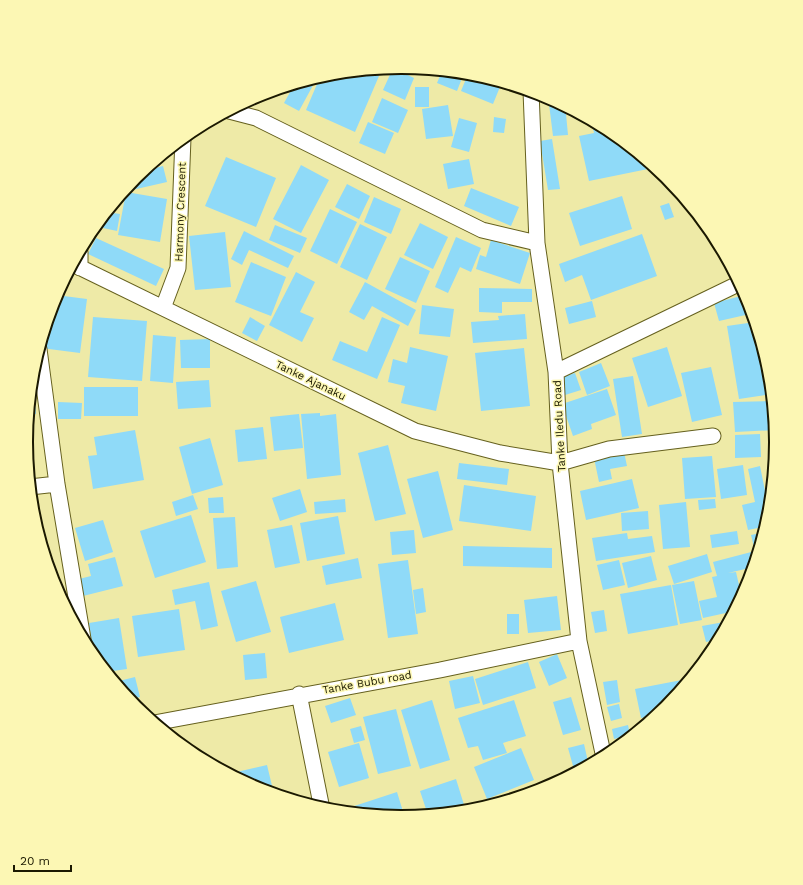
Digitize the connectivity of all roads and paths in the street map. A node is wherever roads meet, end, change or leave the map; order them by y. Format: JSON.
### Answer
{"nodes":[{"id":1,"x":531,"y":98,"type":"edge"},
{"id":2,"x":237,"y":113,"type":"edge"},
{"id":3,"x":183,"y":146,"type":"edge"},
{"id":4,"x":537,"y":244,"type":"junction"},
{"id":5,"x":77,"y":266,"type":"edge"},
{"id":6,"x":735,"y":286,"type":"edge"},
{"id":7,"x":163,"y":308,"type":"junction"},
{"id":8,"x":41,"y":366,"type":"edge"},
{"id":9,"x":556,"y":372,"type":"junction"},
{"id":10,"x":713,"y":436,"type":"dead end"},
{"id":11,"x":560,"y":463,"type":"junction"},
{"id":12,"x":57,"y":484,"type":"junction"},
{"id":13,"x":36,"y":486,"type":"edge"},
{"id":14,"x":80,"y":624,"type":"edge"},
{"id":15,"x":579,"y":641,"type":"junction"},
{"id":16,"x":299,"y":694,"type":"junction"},
{"id":17,"x":161,"y":722,"type":"edge"},
{"id":18,"x":603,"y":751,"type":"edge"},
{"id":19,"x":321,"y":802,"type":"edge"}],
"edges":[{"from":1,"to":4,"type":"street","name":"Tanke Iledu Road"},
{"from":2,"to":4,"type":"street"},
{"from":3,"to":7,"type":"street","name":"Harmony Crescent"},
{"from":4,"to":9,"type":"street","name":"Tanke Iledu Road"},
{"from":5,"to":7,"type":"street","name":"Tanke Ajanaku"},
{"from":6,"to":9,"type":"street"},
{"from":7,"to":11,"type":"street","name":"Tanke Ajanaku"},
{"from":8,"to":12,"type":"street"},
{"from":9,"to":11,"type":"street","name":"Tanke Iledu Road"},
{"from":10,"to":11,"type":"street"},
{"from":11,"to":15,"type":"street","name":"Tanke Iledu Road"},
{"from":12,"to":13,"type":"street"},
{"from":12,"to":14,"type":"street"},
{"from":15,"to":16,"type":"street","name":"Tanke Bubu road"},
{"from":15,"to":18,"type":"street","name":"Tanke Iledu Road"},
{"from":16,"to":17,"type":"street","name":"Tanke Bubu road"},
{"from":16,"to":19,"type":"street"}]}
